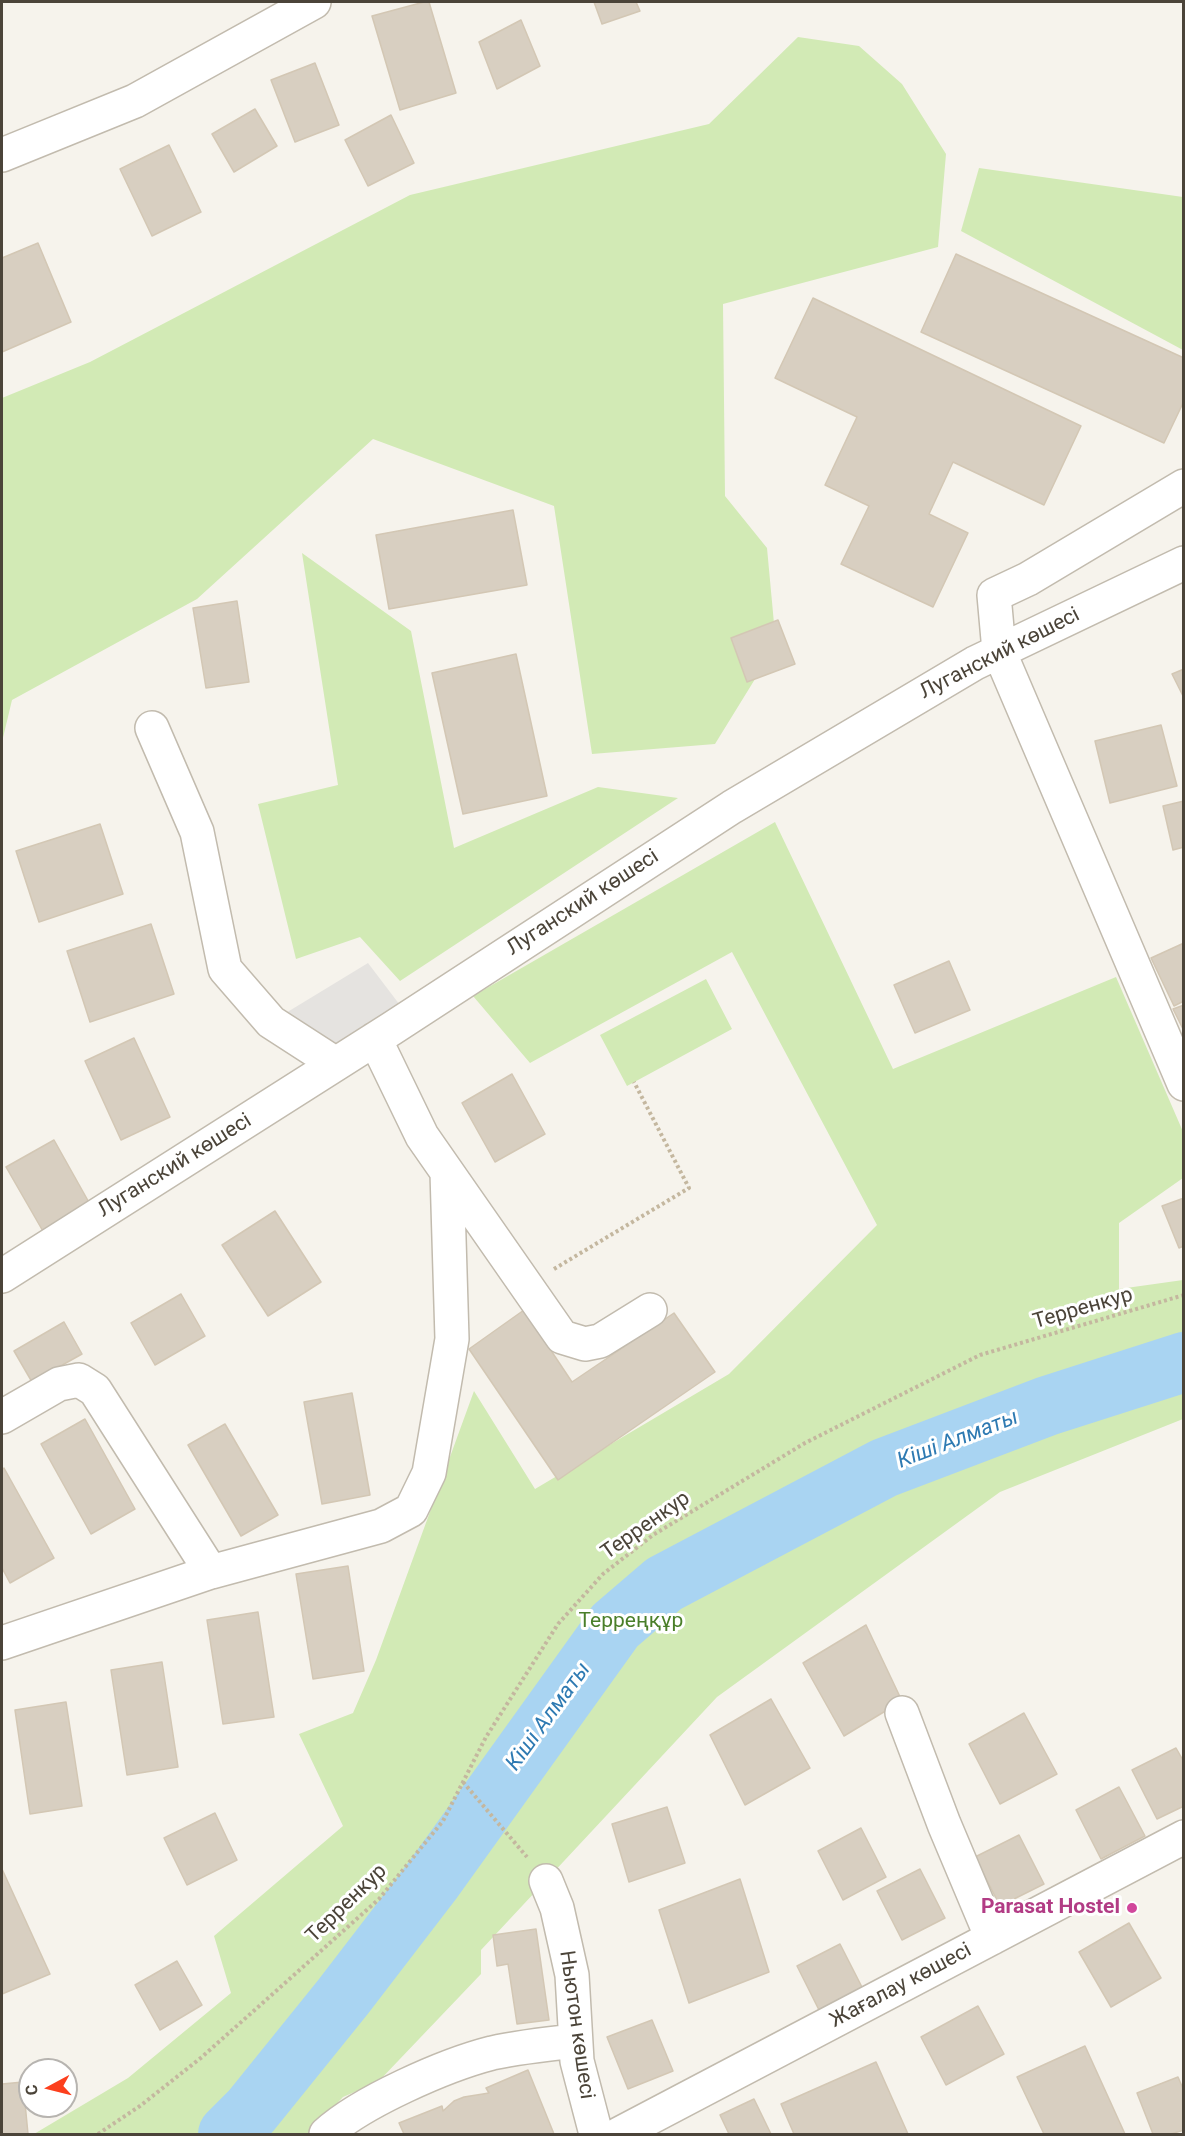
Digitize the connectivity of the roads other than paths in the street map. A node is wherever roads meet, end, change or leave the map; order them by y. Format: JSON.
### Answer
{"nodes":[{"id":1,"x":314,"y":2,"type":"edge"},
{"id":2,"x":2,"y":155,"type":"edge"},
{"id":3,"x":1184,"y":486,"type":"edge"},
{"id":4,"x":1184,"y":563,"type":"edge"},
{"id":5,"x":999,"y":651,"type":"junction"},
{"id":6,"x":152,"y":728,"type":"dead end"},
{"id":7,"x":375,"y":1039,"type":"junction"},
{"id":8,"x":336,"y":1064,"type":"junction"},
{"id":9,"x":1184,"y":1084,"type":"edge"},
{"id":10,"x":447,"y":1172,"type":"junction"},
{"id":11,"x":2,"y":1276,"type":"edge"},
{"id":12,"x":650,"y":1310,"type":"dead end"},
{"id":13,"x":2,"y":1417,"type":"edge"},
{"id":14,"x":211,"y":1572,"type":"junction"},
{"id":15,"x":2,"y":1643,"type":"edge"},
{"id":16,"x":902,"y":1713,"type":"dead end"},
{"id":17,"x":1184,"y":1837,"type":"edge"},
{"id":18,"x":546,"y":1881,"type":"dead end"},
{"id":19,"x":992,"y":1938,"type":"junction"},
{"id":20,"x":575,"y":2040,"type":"junction"},
{"id":21,"x":326,"y":2134,"type":"edge"},
{"id":22,"x":596,"y":2134,"type":"edge"},
{"id":23,"x":619,"y":2134,"type":"edge"}],
"edges":[{"from":1,"to":2,"type":"street"},
{"from":3,"to":5,"type":"street"},
{"from":4,"to":5,"type":"street","name":"Луганский көшесі"},
{"from":5,"to":7,"type":"street","name":"Луганский көшесі"},
{"from":5,"to":9,"type":"street"},
{"from":6,"to":8,"type":"street"},
{"from":7,"to":8,"type":"street","name":"Луганский көшесі"},
{"from":7,"to":10,"type":"street"},
{"from":8,"to":11,"type":"street","name":"Луганский көшесі"},
{"from":10,"to":12,"type":"street"},
{"from":10,"to":14,"type":"street"},
{"from":13,"to":14,"type":"street"},
{"from":14,"to":15,"type":"street"},
{"from":16,"to":19,"type":"street"},
{"from":17,"to":19,"type":"street","name":"Жағалау көшесі"},
{"from":18,"to":20,"type":"street","name":"Ньютон көшесі"},
{"from":19,"to":23,"type":"street","name":"Жағалау көшесі"},
{"from":20,"to":21,"type":"street"},
{"from":20,"to":22,"type":"street","name":"Ньютон көшесі"}]}
